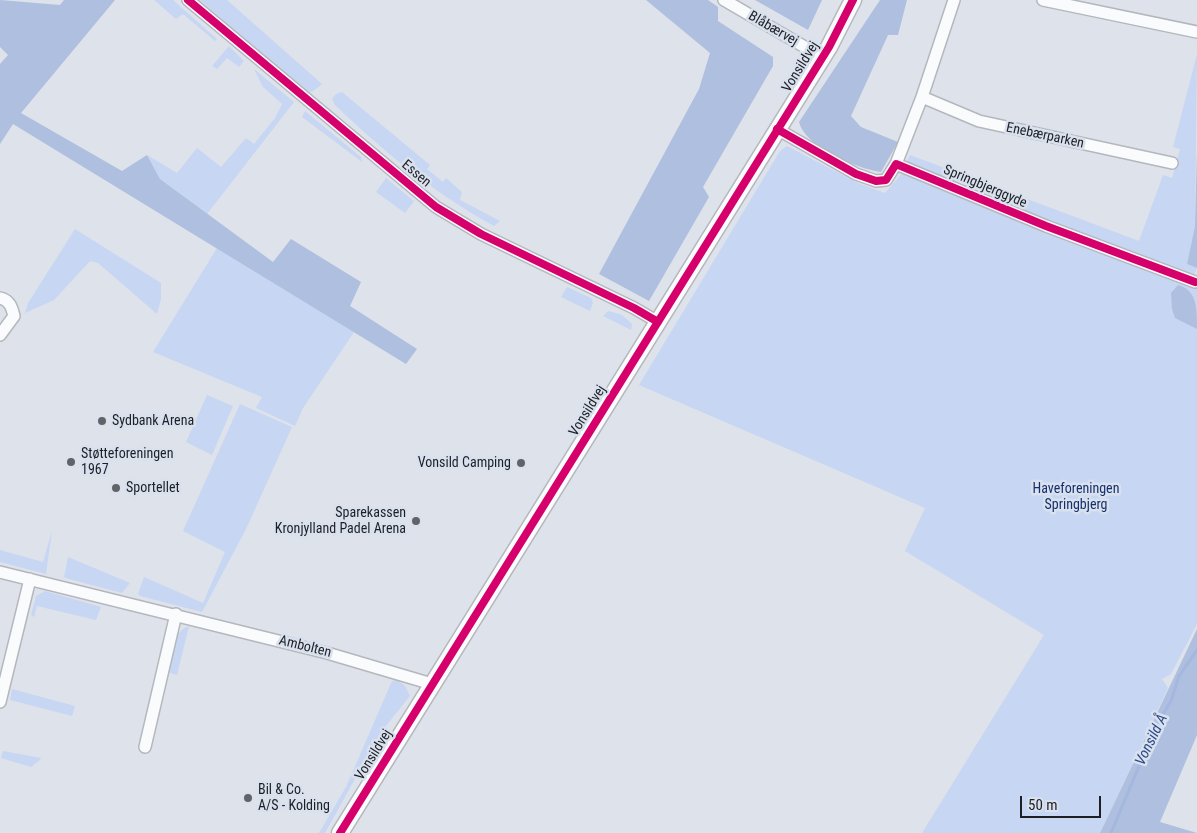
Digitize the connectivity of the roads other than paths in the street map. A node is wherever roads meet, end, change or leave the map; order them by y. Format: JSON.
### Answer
{"nodes":[{"id":1,"x":188,"y":0,"type":"edge"},
{"id":2,"x":724,"y":0,"type":"edge"},
{"id":3,"x":853,"y":0,"type":"edge"},
{"id":4,"x":954,"y":0,"type":"edge"},
{"id":5,"x":1043,"y":0,"type":"edge"},
{"id":6,"x":1197,"y":32,"type":"edge"},
{"id":7,"x":822,"y":57,"type":"junction"},
{"id":8,"x":922,"y":97,"type":"junction"},
{"id":9,"x":777,"y":129,"type":"junction"},
{"id":10,"x":1172,"y":163,"type":"dead end"},
{"id":11,"x":896,"y":164,"type":"junction"},
{"id":12,"x":1195,"y":282,"type":"dead end"},
{"id":13,"x":0,"y":298,"type":"edge"},
{"id":14,"x":658,"y":322,"type":"junction"},
{"id":15,"x":0,"y":335,"type":"edge"},
{"id":16,"x":0,"y":572,"type":"edge"},
{"id":17,"x":30,"y":579,"type":"junction"},
{"id":18,"x":176,"y":614,"type":"junction"},
{"id":19,"x":432,"y":684,"type":"junction"},
{"id":20,"x":0,"y":702,"type":"edge"},
{"id":21,"x":145,"y":747,"type":"dead end"},
{"id":22,"x":340,"y":833,"type":"edge"}],
"edges":[{"from":1,"to":14,"type":"street","name":"Essen"},
{"from":2,"to":7,"type":"street","name":"Blåbærvej"},
{"from":3,"to":7,"type":"main road","name":"Vonsildvej"},
{"from":4,"to":8,"type":"street"},
{"from":5,"to":6,"type":"street"},
{"from":7,"to":9,"type":"main road","name":"Vonsildvej"},
{"from":8,"to":10,"type":"street","name":"Enebærparken"},
{"from":8,"to":11,"type":"street"},
{"from":9,"to":11,"type":"street"},
{"from":9,"to":14,"type":"main road","name":"Vonsildvej"},
{"from":11,"to":12,"type":"street","name":"Springbjerggyde"},
{"from":13,"to":15,"type":"street"},
{"from":14,"to":19,"type":"main road","name":"Vonsildvej"},
{"from":16,"to":17,"type":"street","name":"Ambolten"},
{"from":17,"to":18,"type":"street","name":"Ambolten"},
{"from":17,"to":20,"type":"street"},
{"from":18,"to":19,"type":"street","name":"Ambolten"},
{"from":18,"to":21,"type":"street"},
{"from":19,"to":22,"type":"main road","name":"Vonsildvej"}]}
